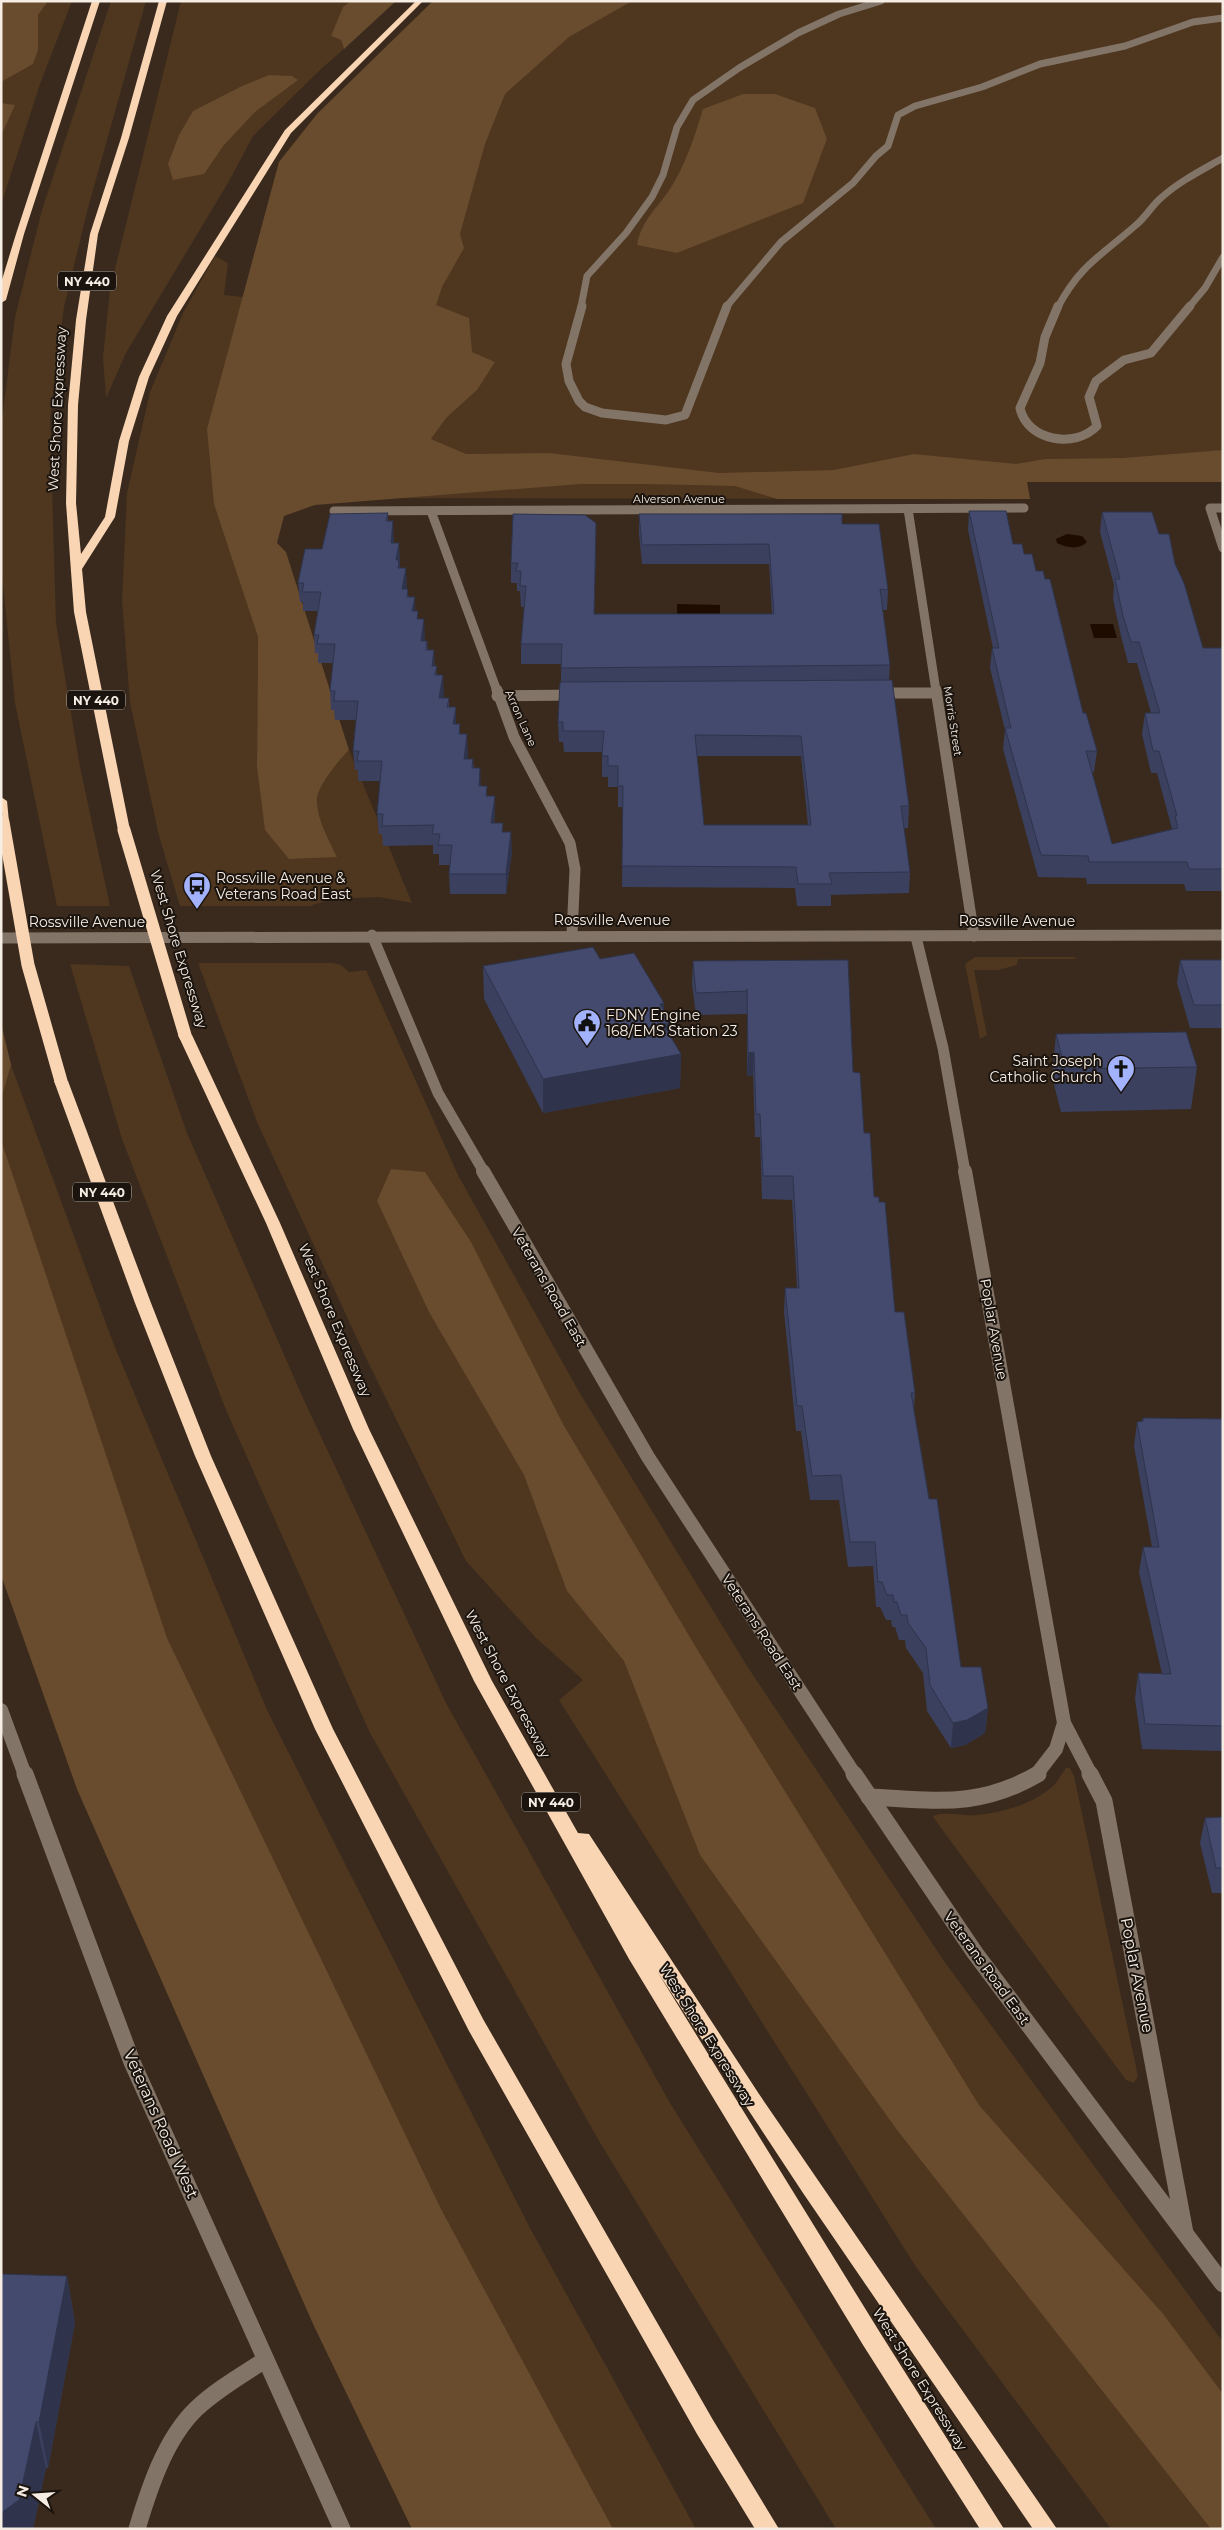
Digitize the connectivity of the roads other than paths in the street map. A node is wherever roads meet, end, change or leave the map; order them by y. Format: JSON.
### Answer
{"nodes":[{"id":1,"x":96,"y":1,"type":"edge"},
{"id":2,"x":163,"y":1,"type":"edge"},
{"id":3,"x":420,"y":1,"type":"edge"},
{"id":4,"x":881,"y":1,"type":"edge"},
{"id":5,"x":1223,"y":18,"type":"edge"},
{"id":6,"x":1223,"y":158,"type":"edge"},
{"id":7,"x":1223,"y":256,"type":"edge"},
{"id":8,"x":1,"y":300,"type":"edge"},
{"id":9,"x":1024,"y":508,"type":"dead end"},
{"id":10,"x":1223,"y":508,"type":"edge"},
{"id":11,"x":908,"y":509,"type":"junction"},
{"id":12,"x":334,"y":511,"type":"dead end"},
{"id":13,"x":431,"y":511,"type":"junction"},
{"id":14,"x":1223,"y":548,"type":"edge"},
{"id":15,"x":76,"y":570,"type":"junction"},
{"id":16,"x":865,"y":693,"type":"edge"},
{"id":17,"x":936,"y":693,"type":"junction"},
{"id":18,"x":589,"y":695,"type":"edge"},
{"id":19,"x":497,"y":696,"type":"junction"},
{"id":20,"x":1,"y":801,"type":"edge"},
{"id":21,"x":2,"y":817,"type":"edge"},
{"id":22,"x":372,"y":935,"type":"junction"},
{"id":23,"x":572,"y":935,"type":"junction"},
{"id":24,"x":1223,"y":935,"type":"edge"},
{"id":25,"x":974,"y":936,"type":"junction"},
{"id":26,"x":916,"y":937,"type":"junction"},
{"id":27,"x":1,"y":938,"type":"edge"},
{"id":28,"x":483,"y":1681,"type":"junction"},
{"id":29,"x":1,"y":1710,"type":"edge"},
{"id":30,"x":1064,"y":1723,"type":"junction"},
{"id":31,"x":869,"y":1797,"type":"junction"},
{"id":32,"x":1186,"y":2236,"type":"junction"},
{"id":33,"x":1223,"y":2284,"type":"edge"},
{"id":34,"x":265,"y":2360,"type":"junction"},
{"id":35,"x":137,"y":2529,"type":"edge"},
{"id":36,"x":342,"y":2529,"type":"edge"},
{"id":37,"x":768,"y":2529,"type":"edge"},
{"id":38,"x":993,"y":2529,"type":"edge"},
{"id":39,"x":1046,"y":2529,"type":"edge"}],
"edges":[{"from":1,"to":8,"type":"highway"},
{"from":2,"to":15,"type":"highway","name":"West Shore Expressway","number":"NY 440"},
{"from":3,"to":15,"type":"highway"},
{"from":4,"to":5,"type":"street"},
{"from":6,"to":7,"type":"street"},
{"from":9,"to":11,"type":"street","name":"Alverson Avenue"},
{"from":10,"to":14,"type":"street"},
{"from":11,"to":13,"type":"street","name":"Alverson Avenue"},
{"from":11,"to":17,"type":"street","name":"Morris Street"},
{"from":12,"to":13,"type":"street","name":"Alverson Avenue"},
{"from":13,"to":19,"type":"street","name":"Arron Lane"},
{"from":15,"to":28,"type":"highway","name":"West Shore Expressway","number":"NY 440","bridge":true},
{"from":16,"to":17,"type":"street"},
{"from":17,"to":25,"type":"street","name":"Morris Street"},
{"from":18,"to":19,"type":"street"},
{"from":19,"to":23,"type":"street","name":"Arron Lane"},
{"from":20,"to":21,"type":"highway","number":"NY 440"},
{"from":21,"to":37,"type":"highway","number":"NY 440","bridge":true},
{"from":22,"to":23,"type":"street","name":"Rossville Avenue"},
{"from":22,"to":27,"type":"street","name":"Rossville Avenue"},
{"from":22,"to":31,"type":"street","name":"Veterans Road East"},
{"from":23,"to":26,"type":"street","name":"Rossville Avenue"},
{"from":24,"to":25,"type":"street","name":"Rossville Avenue"},
{"from":25,"to":26,"type":"street","name":"Rossville Avenue"},
{"from":26,"to":30,"type":"street","name":"Poplar Avenue"},
{"from":28,"to":38,"type":"highway","name":"West Shore Expressway","number":"NY 440"},
{"from":28,"to":39,"type":"highway"},
{"from":29,"to":34,"type":"street","name":"Veterans Road West"},
{"from":30,"to":31,"type":"street","name":"Poplar Avenue"},
{"from":30,"to":32,"type":"street","name":"Poplar Avenue"},
{"from":31,"to":32,"type":"street","name":"Veterans Road East"},
{"from":32,"to":33,"type":"street","name":"Veterans Road East"},
{"from":34,"to":35,"type":"street"},
{"from":34,"to":36,"type":"street","name":"Veterans Road West"}]}
